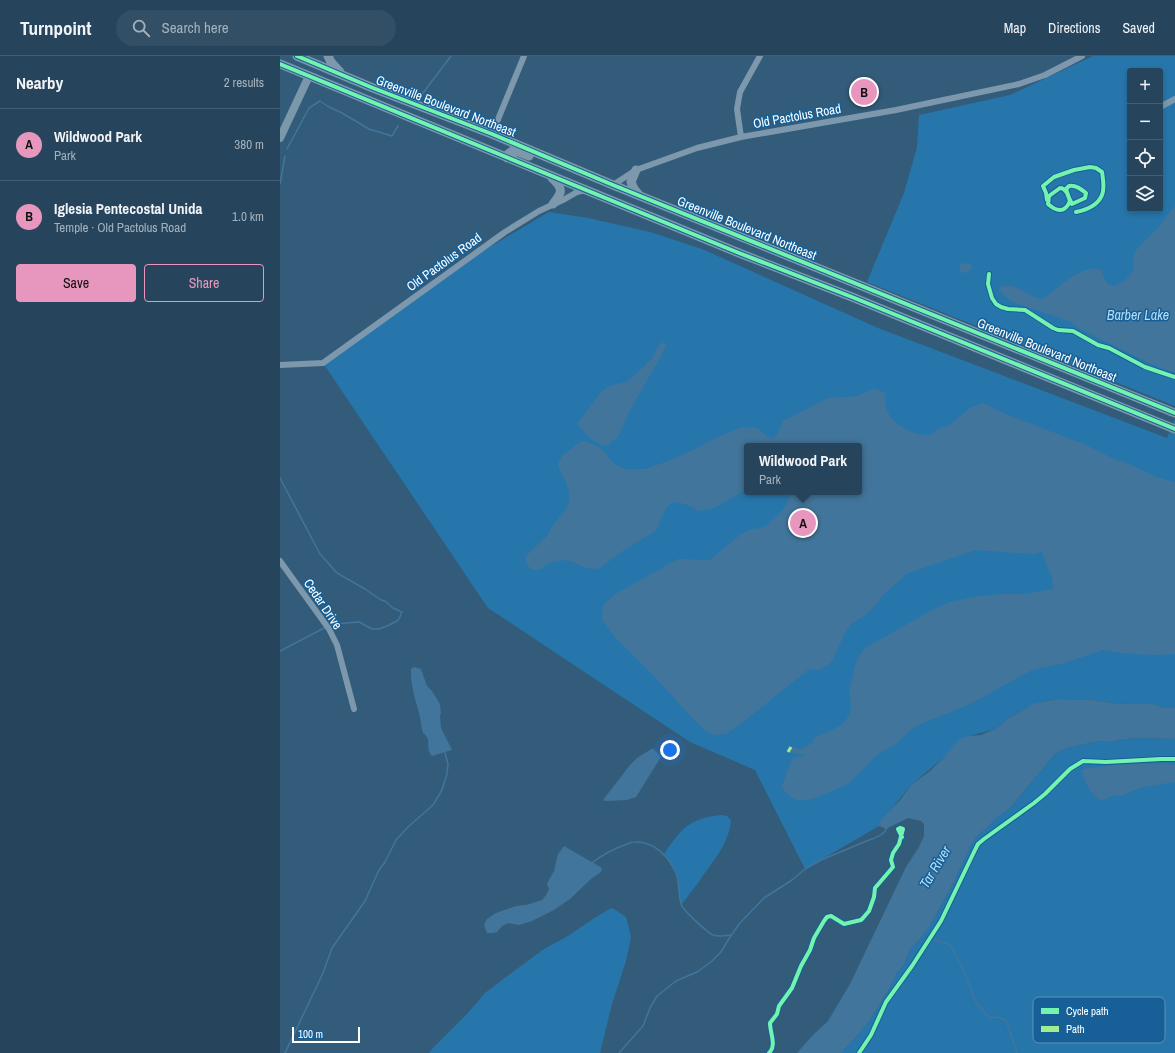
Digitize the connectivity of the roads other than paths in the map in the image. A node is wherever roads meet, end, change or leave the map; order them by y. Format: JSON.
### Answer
{"nodes":[{"id":1,"x":297,"y":56,"type":"edge"},
{"id":2,"x":325,"y":56,"type":"edge"},
{"id":3,"x":328,"y":56,"type":"edge"},
{"id":4,"x":524,"y":56,"type":"edge"},
{"id":5,"x":760,"y":56,"type":"edge"},
{"id":6,"x":1082,"y":56,"type":"edge"},
{"id":7,"x":312,"y":59,"type":"edge"},
{"id":8,"x":280,"y":64,"type":"edge"},
{"id":9,"x":320,"y":66,"type":"junction"},
{"id":10,"x":310,"y":76,"type":"junction"},
{"id":11,"x":349,"y":78,"type":"junction"},
{"id":12,"x":1175,"y":99,"type":"edge"},
{"id":13,"x":1163,"y":105,"type":"edge"},
{"id":14,"x":492,"y":134,"type":"junction"},
{"id":15,"x":741,"y":137,"type":"junction"},
{"id":16,"x":280,"y":138,"type":"edge"},
{"id":17,"x":507,"y":158,"type":"junction"},
{"id":18,"x":636,"y":170,"type":"junction"},
{"id":19,"x":548,"y":175,"type":"junction"},
{"id":20,"x":591,"y":176,"type":"junction"},
{"id":21,"x":613,"y":185,"type":"junction"},
{"id":22,"x":585,"y":190,"type":"junction"},
{"id":23,"x":640,"y":196,"type":"junction"},
{"id":24,"x":604,"y":197,"type":"junction"},
{"id":25,"x":553,"y":204,"type":"junction"},
{"id":26,"x":686,"y":214,"type":"junction"},
{"id":27,"x":280,"y":365,"type":"edge"},
{"id":28,"x":1175,"y":413,"type":"edge"},
{"id":29,"x":1174,"y":428,"type":"edge"},
{"id":30,"x":280,"y":561,"type":"edge"},
{"id":31,"x":354,"y":710,"type":"dead end"}],
"edges":[{"from":1,"to":7,"type":"highway","name":"Greenville Boulevard Northeast"},
{"from":2,"to":9,"type":"highway"},
{"from":3,"to":11,"type":"highway"},
{"from":4,"to":14,"type":"street"},
{"from":5,"to":15,"type":"street"},
{"from":6,"to":15,"type":"street","name":"Old Pactolus Road"},
{"from":7,"to":9,"type":"highway","name":"Greenville Boulevard Northeast"},
{"from":7,"to":10,"type":"highway"},
{"from":8,"to":10,"type":"highway","name":"Greenville Boulevard Northeast"},
{"from":9,"to":10,"type":"highway"},
{"from":9,"to":11,"type":"highway","name":"Greenville Boulevard Northeast"},
{"from":10,"to":16,"type":"main road"},
{"from":10,"to":17,"type":"highway","name":"Greenville Boulevard Northeast"},
{"from":11,"to":14,"type":"highway","name":"Greenville Boulevard Northeast"},
{"from":12,"to":13,"type":"street"},
{"from":14,"to":20,"type":"highway","name":"Greenville Boulevard Northeast"},
{"from":15,"to":18,"type":"street","name":"Old Pactolus Road"},
{"from":17,"to":19,"type":"highway","name":"Greenville Boulevard Northeast"},
{"from":17,"to":20,"type":"highway"},
{"from":18,"to":21,"type":"street","name":"Old Pactolus Road"},
{"from":18,"to":23,"type":"highway"},
{"from":19,"to":22,"type":"highway","name":"Greenville Boulevard Northeast"},
{"from":19,"to":25,"type":"highway"},
{"from":20,"to":21,"type":"highway","name":"Greenville Boulevard Northeast"},
{"from":21,"to":23,"type":"highway","name":"Greenville Boulevard Northeast"},
{"from":22,"to":24,"type":"highway","name":"Greenville Boulevard Northeast"},
{"from":22,"to":25,"type":"street","name":"Old Pactolus Road"},
{"from":23,"to":26,"type":"highway","name":"Greenville Boulevard Northeast"},
{"from":24,"to":26,"type":"highway"},
{"from":24,"to":29,"type":"highway","name":"Greenville Boulevard Northeast"},
{"from":25,"to":27,"type":"street","name":"Old Pactolus Road"},
{"from":26,"to":28,"type":"highway","name":"Greenville Boulevard Northeast"},
{"from":30,"to":31,"type":"street","name":"Cedar Drive"}]}
